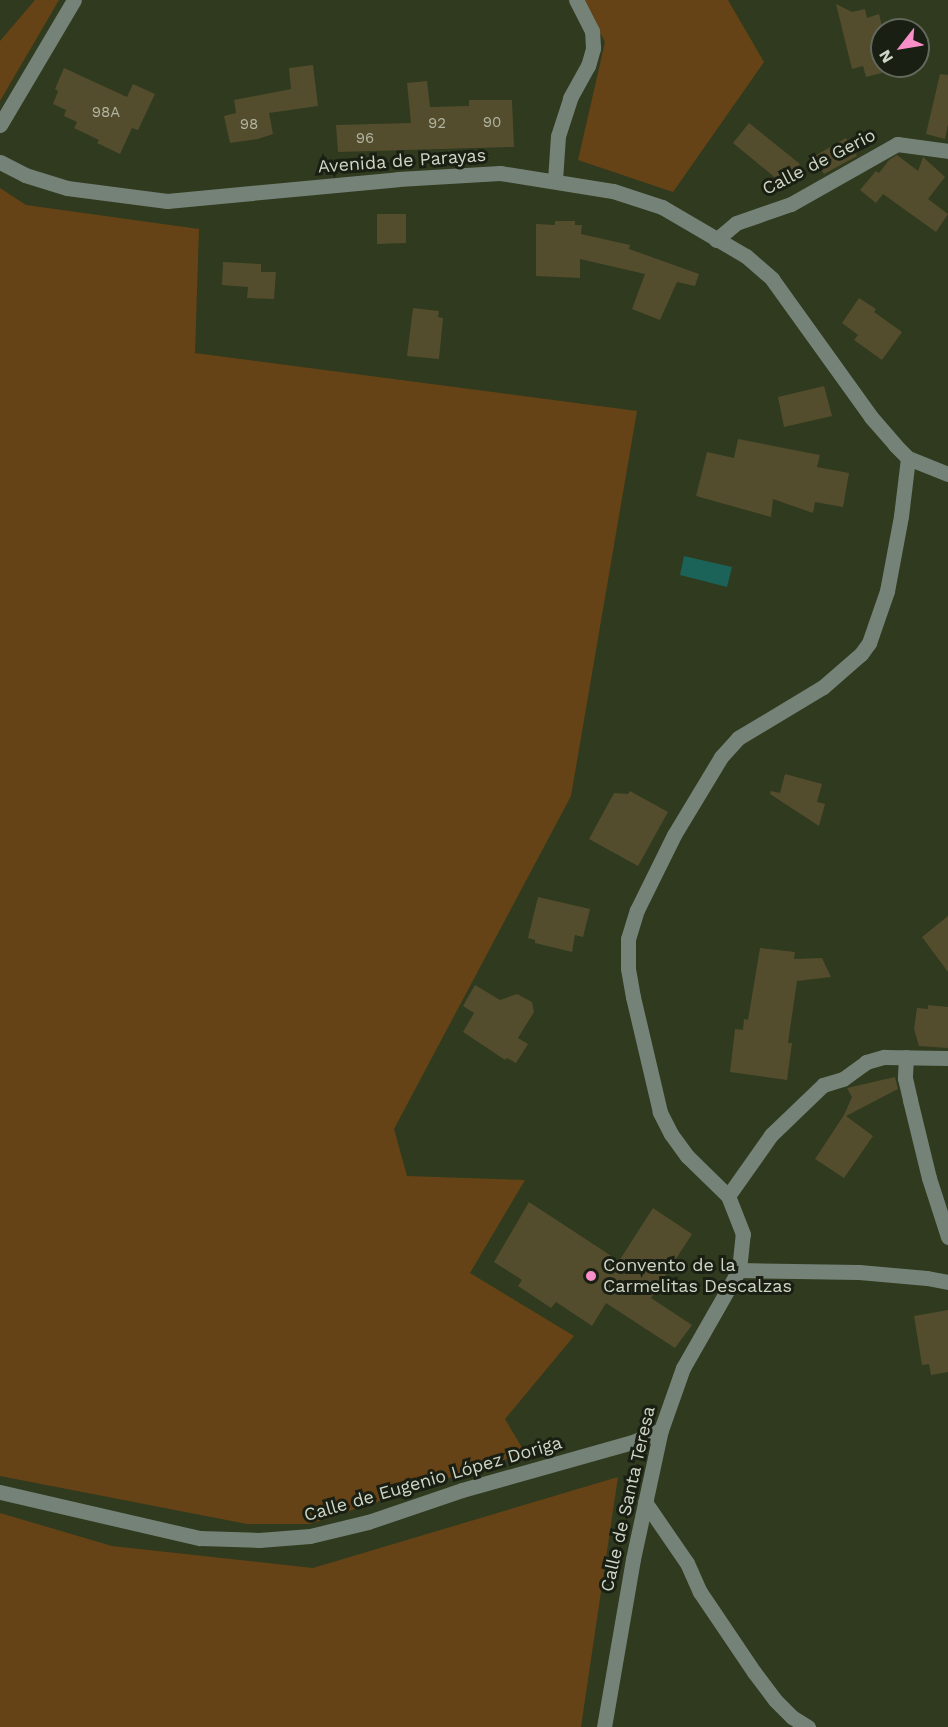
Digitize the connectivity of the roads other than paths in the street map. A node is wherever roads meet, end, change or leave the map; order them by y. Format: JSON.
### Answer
{"nodes":[{"id":1,"x":74,"y":0,"type":"edge"},
{"id":2,"x":576,"y":0,"type":"edge"},
{"id":3,"x":0,"y":125,"type":"edge"},
{"id":4,"x":948,"y":151,"type":"edge"},
{"id":5,"x":0,"y":162,"type":"edge"},
{"id":6,"x":555,"y":180,"type":"junction"},
{"id":7,"x":716,"y":240,"type":"junction"},
{"id":8,"x":908,"y":458,"type":"junction"},
{"id":9,"x":948,"y":474,"type":"edge"},
{"id":10,"x":906,"y":1057,"type":"junction"},
{"id":11,"x":948,"y":1058,"type":"edge"},
{"id":12,"x":728,"y":1196,"type":"junction"},
{"id":13,"x":948,"y":1237,"type":"edge"},
{"id":14,"x":739,"y":1270,"type":"junction"},
{"id":15,"x":948,"y":1282,"type":"edge"},
{"id":16,"x":661,"y":1430,"type":"junction"},
{"id":17,"x":0,"y":1492,"type":"edge"},
{"id":18,"x":645,"y":1502,"type":"junction"},
{"id":19,"x":604,"y":1727,"type":"edge"},
{"id":20,"x":808,"y":1727,"type":"edge"}],
"edges":[{"from":1,"to":3,"type":"street"},
{"from":2,"to":6,"type":"street"},
{"from":4,"to":7,"type":"street","name":"Calle de Gerio"},
{"from":5,"to":6,"type":"street","name":"Avenida de Parayas"},
{"from":6,"to":7,"type":"street","name":"Avenida de Parayas"},
{"from":7,"to":8,"type":"street","name":"Avenida de Parayas"},
{"from":8,"to":9,"type":"street","name":"Avenida de Parayas"},
{"from":8,"to":12,"type":"street","name":"Calle de Santa Teresa"},
{"from":10,"to":11,"type":"street"},
{"from":10,"to":12,"type":"street"},
{"from":10,"to":13,"type":"street"},
{"from":12,"to":14,"type":"street","name":"Calle de Santa Teresa"},
{"from":14,"to":15,"type":"street"},
{"from":14,"to":16,"type":"street","name":"Calle de Santa Teresa"},
{"from":16,"to":17,"type":"street","name":"Calle de Eugenio López Doriga"},
{"from":16,"to":18,"type":"street","name":"Calle de Santa Teresa"},
{"from":18,"to":19,"type":"street","name":"Calle de Santa Teresa"},
{"from":18,"to":20,"type":"street"}]}
